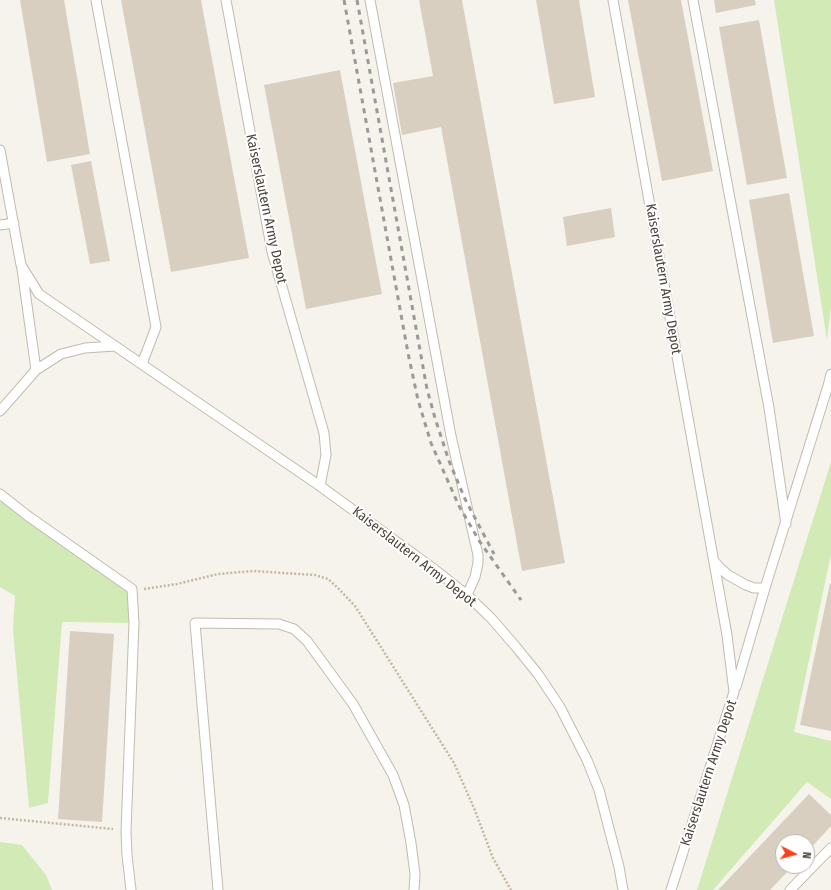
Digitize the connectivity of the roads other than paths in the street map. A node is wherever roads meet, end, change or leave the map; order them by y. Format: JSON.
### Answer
{"nodes":[{"id":1,"x":96,"y":0,"type":"edge"},
{"id":2,"x":226,"y":0,"type":"edge"},
{"id":3,"x":370,"y":0,"type":"edge"},
{"id":4,"x":613,"y":0,"type":"edge"},
{"id":5,"x":693,"y":0,"type":"edge"},
{"id":6,"x":0,"y":150,"type":"edge"},
{"id":7,"x":14,"y":223,"type":"junction"},
{"id":8,"x":0,"y":226,"type":"edge"},
{"id":9,"x":21,"y":265,"type":"junction"},
{"id":10,"x":115,"y":346,"type":"junction"},
{"id":11,"x":142,"y":364,"type":"junction"},
{"id":12,"x":36,"y":370,"type":"junction"},
{"id":13,"x":831,"y":374,"type":"edge"},
{"id":14,"x":1,"y":409,"type":"edge"},
{"id":15,"x":320,"y":486,"type":"junction"},
{"id":16,"x":0,"y":494,"type":"edge"},
{"id":17,"x":786,"y":524,"type":"junction"},
{"id":18,"x":713,"y":559,"type":"junction"},
{"id":19,"x":765,"y":588,"type":"junction"},
{"id":20,"x":467,"y":595,"type":"junction"},
{"id":21,"x":734,"y":692,"type":"junction"},
{"id":22,"x":831,"y":848,"type":"edge"},
{"id":23,"x":131,"y":890,"type":"edge"},
{"id":24,"x":218,"y":890,"type":"edge"},
{"id":25,"x":414,"y":890,"type":"edge"},
{"id":26,"x":623,"y":890,"type":"edge"},
{"id":27,"x":671,"y":890,"type":"edge"},
{"id":28,"x":790,"y":890,"type":"edge"}],
"edges":[{"from":1,"to":11,"type":"lane"},
{"from":2,"to":15,"type":"lane","name":"Kaiserslautern Army Depot"},
{"from":3,"to":20,"type":"lane"},
{"from":4,"to":18,"type":"lane","name":"Kaiserslautern Army Depot"},
{"from":5,"to":17,"type":"lane"},
{"from":6,"to":7,"type":"lane","name":"Kaiserslautern Army Depot"},
{"from":7,"to":8,"type":"lane"},
{"from":7,"to":9,"type":"lane","name":"Kaiserslautern Army Depot"},
{"from":9,"to":10,"type":"lane","name":"Kaiserslautern Army Depot"},
{"from":9,"to":12,"type":"lane"},
{"from":10,"to":11,"type":"lane","name":"Kaiserslautern Army Depot"},
{"from":10,"to":12,"type":"lane"},
{"from":11,"to":15,"type":"lane","name":"Kaiserslautern Army Depot"},
{"from":12,"to":14,"type":"lane"},
{"from":13,"to":17,"type":"lane"},
{"from":15,"to":20,"type":"lane","name":"Kaiserslautern Army Depot"},
{"from":16,"to":23,"type":"lane"},
{"from":17,"to":19,"type":"lane"},
{"from":18,"to":19,"type":"lane"},
{"from":18,"to":21,"type":"lane","name":"Kaiserslautern Army Depot"},
{"from":19,"to":21,"type":"lane"},
{"from":20,"to":26,"type":"lane","name":"Kaiserslautern Army Depot"},
{"from":21,"to":27,"type":"lane","name":"Kaiserslautern Army Depot"},
{"from":22,"to":28,"type":"lane"},
{"from":24,"to":25,"type":"lane"}]}
